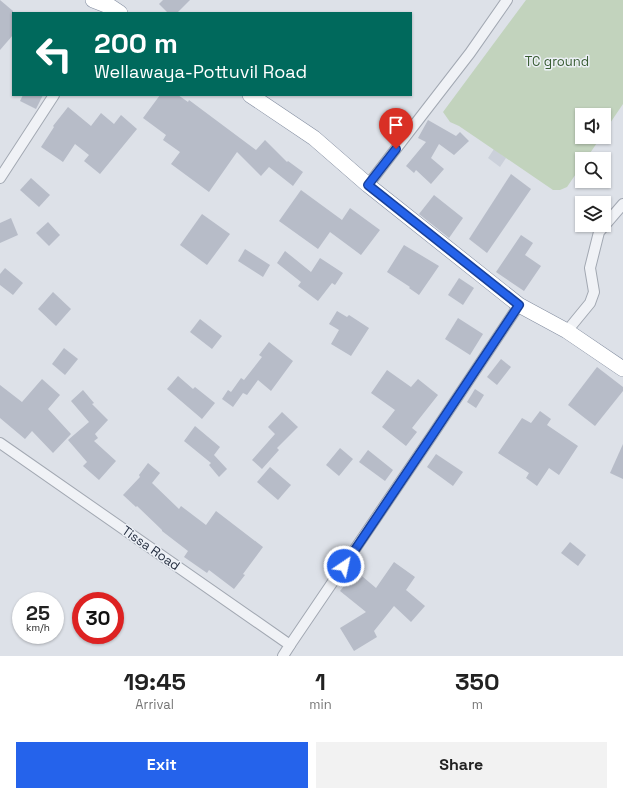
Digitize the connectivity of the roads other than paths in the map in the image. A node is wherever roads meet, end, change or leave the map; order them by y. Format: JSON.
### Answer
{"nodes":[{"id":1,"x":93,"y":0,"type":"edge"},
{"id":2,"x":507,"y":0,"type":"edge"},
{"id":3,"x":113,"y":11,"type":"edge"},
{"id":4,"x":53,"y":96,"type":"edge"},
{"id":5,"x":251,"y":96,"type":"edge"},
{"id":6,"x":0,"y":178,"type":"edge"},
{"id":7,"x":368,"y":185,"type":"junction"},
{"id":8,"x":623,"y":204,"type":"edge"},
{"id":9,"x":519,"y":305,"type":"junction"},
{"id":10,"x":566,"y":330,"type":"junction"},
{"id":11,"x":623,"y":369,"type":"edge"},
{"id":12,"x":0,"y":443,"type":"edge"},
{"id":13,"x":290,"y":645,"type":"junction"},
{"id":14,"x":283,"y":656,"type":"edge"}],
"edges":[{"from":1,"to":3,"type":"highway"},
{"from":2,"to":7,"type":"street"},
{"from":4,"to":6,"type":"street"},
{"from":5,"to":7,"type":"highway"},
{"from":7,"to":9,"type":"highway"},
{"from":8,"to":10,"type":"street"},
{"from":9,"to":10,"type":"highway"},
{"from":9,"to":13,"type":"street"},
{"from":10,"to":11,"type":"highway"},
{"from":12,"to":13,"type":"street","name":"Tissa Road"},
{"from":13,"to":14,"type":"street"}]}
